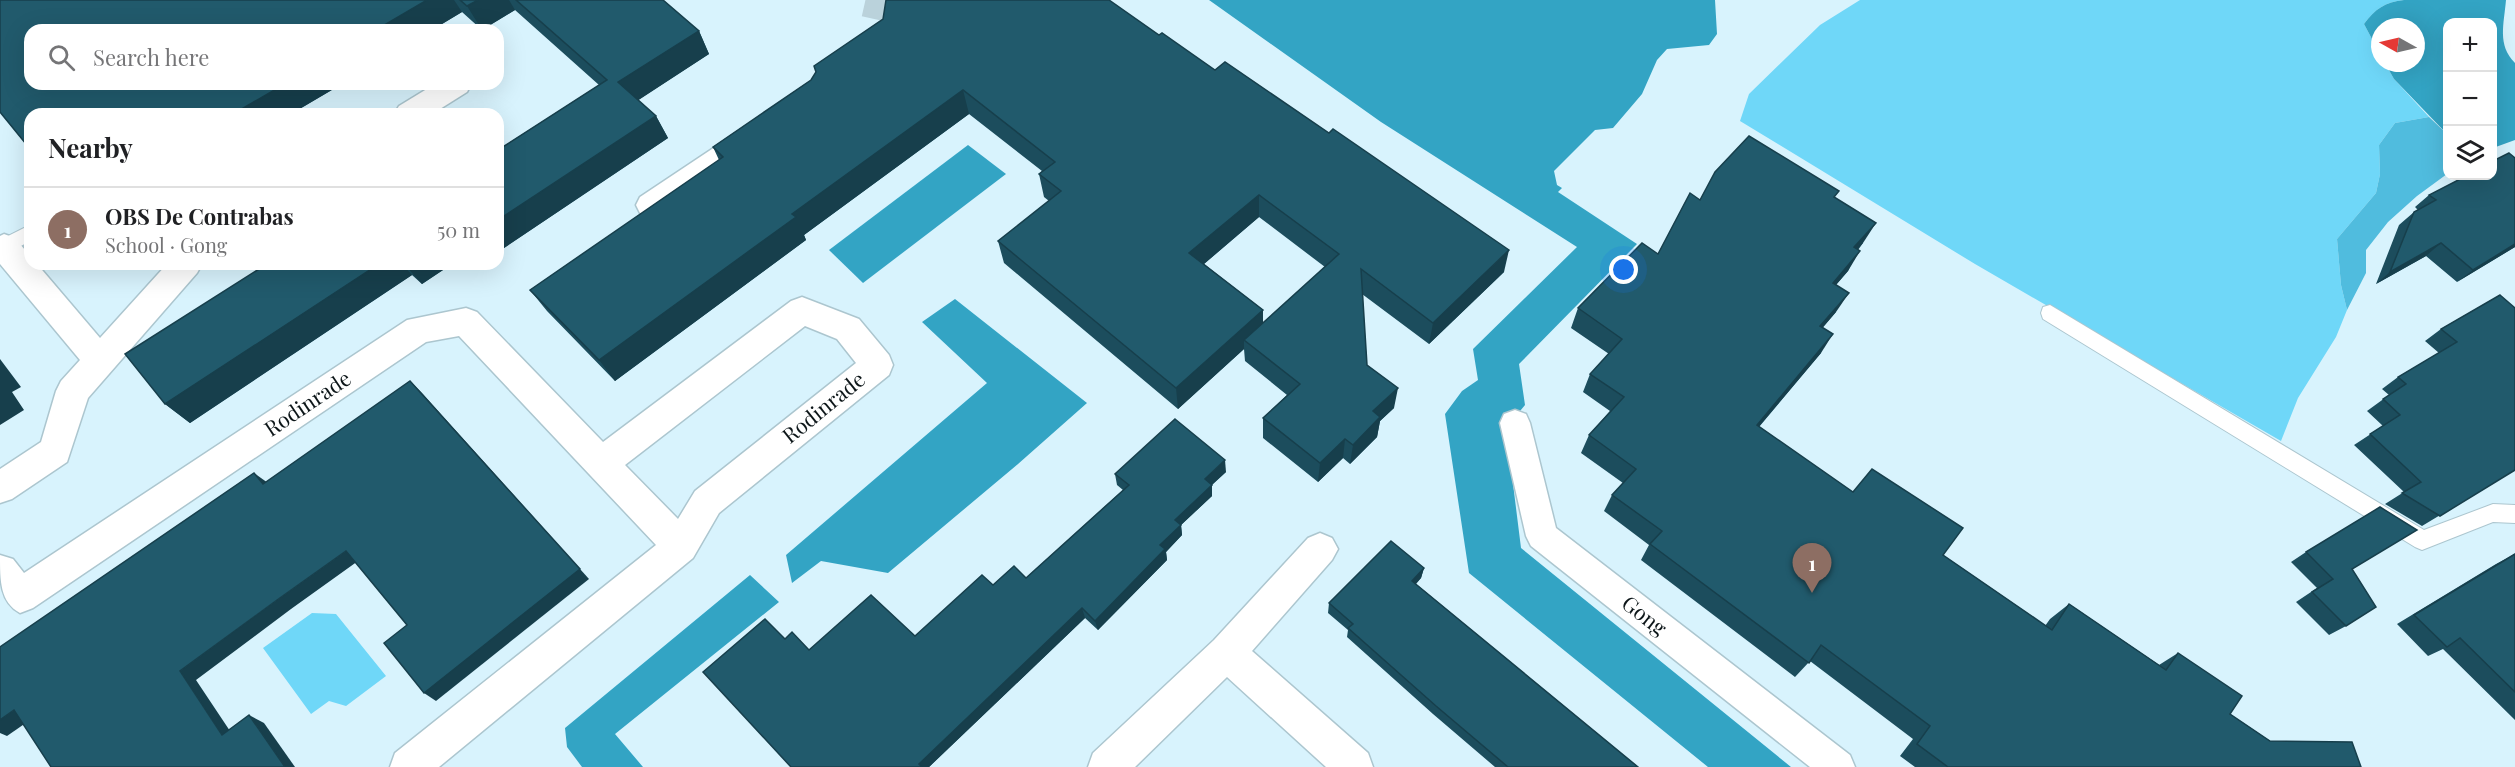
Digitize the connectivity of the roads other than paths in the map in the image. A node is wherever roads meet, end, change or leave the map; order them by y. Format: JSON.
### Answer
{"nodes":[{"id":1,"x":447,"y":90,"type":"edge"},
{"id":2,"x":419,"y":108,"type":"edge"},
{"id":3,"x":772,"y":121,"type":"edge"},
{"id":4,"x":650,"y":205,"type":"edge"},
{"id":5,"x":12,"y":243,"type":"edge"},
{"id":6,"x":24,"y":259,"type":"edge"},
{"id":7,"x":32,"y":270,"type":"edge"},
{"id":8,"x":181,"y":270,"type":"edge"},
{"id":9,"x":2050,"y":313,"type":"dead end"},
{"id":10,"x":99,"y":359,"type":"junction"},
{"id":11,"x":1515,"y":423,"type":"dead end"},
{"id":12,"x":602,"y":464,"type":"junction"},
{"id":13,"x":0,"y":488,"type":"edge"},
{"id":14,"x":2515,"y":514,"type":"edge"},
{"id":15,"x":681,"y":547,"type":"junction"},
{"id":16,"x":1320,"y":549,"type":"dead end"},
{"id":17,"x":0,"y":571,"type":"edge"},
{"id":18,"x":1227,"y":652,"type":"junction"},
{"id":19,"x":409,"y":767,"type":"edge"},
{"id":20,"x":1107,"y":767,"type":"edge"},
{"id":21,"x":1354,"y":767,"type":"edge"},
{"id":22,"x":1838,"y":767,"type":"edge"}],
"edges":[{"from":1,"to":2,"type":"street"},
{"from":3,"to":4,"type":"street"},
{"from":5,"to":6,"type":"street"},
{"from":7,"to":10,"type":"street"},
{"from":8,"to":10,"type":"street"},
{"from":9,"to":14,"type":"lane"},
{"from":10,"to":13,"type":"street"},
{"from":11,"to":22,"type":"street","name":"Gong"},
{"from":12,"to":15,"type":"street","name":"Rodinrade"},
{"from":12,"to":15,"type":"street","name":"Rodinrade"},
{"from":12,"to":17,"type":"street","name":"Rodinrade"},
{"from":15,"to":19,"type":"street","name":"Rodinrade"},
{"from":16,"to":18,"type":"street"},
{"from":18,"to":20,"type":"street"},
{"from":18,"to":21,"type":"street"}]}
